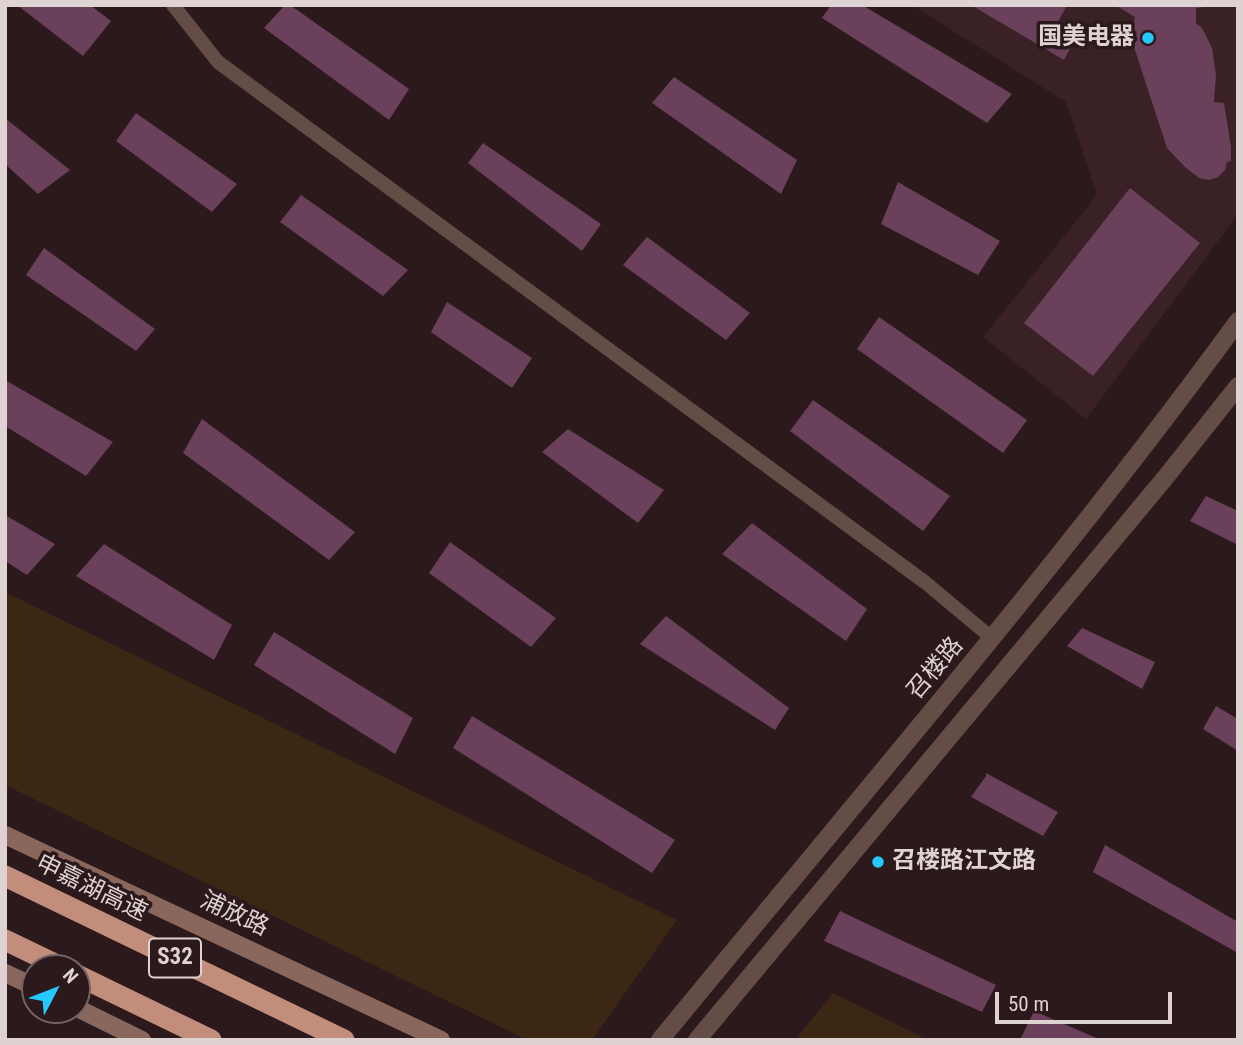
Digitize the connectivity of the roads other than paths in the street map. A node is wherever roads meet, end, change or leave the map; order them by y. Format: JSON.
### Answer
{"nodes":[{"id":1,"x":173,"y":5,"type":"edge"},
{"id":2,"x":1238,"y":321,"type":"edge"},
{"id":3,"x":1238,"y":386,"type":"edge"},
{"id":4,"x":993,"y":639,"type":"junction"},
{"id":5,"x":5,"y":835,"type":"edge"},
{"id":6,"x":5,"y":876,"type":"edge"},
{"id":7,"x":5,"y":940,"type":"edge"},
{"id":8,"x":34,"y":954,"type":"edge"},
{"id":9,"x":5,"y":973,"type":"edge"},
{"id":10,"x":21,"y":980,"type":"edge"},
{"id":11,"x":91,"y":982,"type":"edge"},
{"id":12,"x":91,"y":1015,"type":"edge"},
{"id":13,"x":142,"y":1040,"type":"edge"},
{"id":14,"x":211,"y":1040,"type":"edge"},
{"id":15,"x":344,"y":1040,"type":"edge"},
{"id":16,"x":441,"y":1040,"type":"edge"},
{"id":17,"x":660,"y":1040,"type":"edge"},
{"id":18,"x":697,"y":1040,"type":"edge"}],
"edges":[{"from":1,"to":4,"type":"lane"},
{"from":2,"to":4,"type":"street","name":"召楼路"},
{"from":3,"to":18,"type":"street"},
{"from":4,"to":17,"type":"street","name":"召楼路"},
{"from":5,"to":16,"type":"main road","name":"浦放路"},
{"from":6,"to":15,"type":"highway","name":"申嘉湖高速","number":"S32"},
{"from":7,"to":8,"type":"highway"},
{"from":9,"to":10,"type":"main road"},
{"from":11,"to":14,"type":"highway","number":"S32"},
{"from":12,"to":13,"type":"main road"}]}
